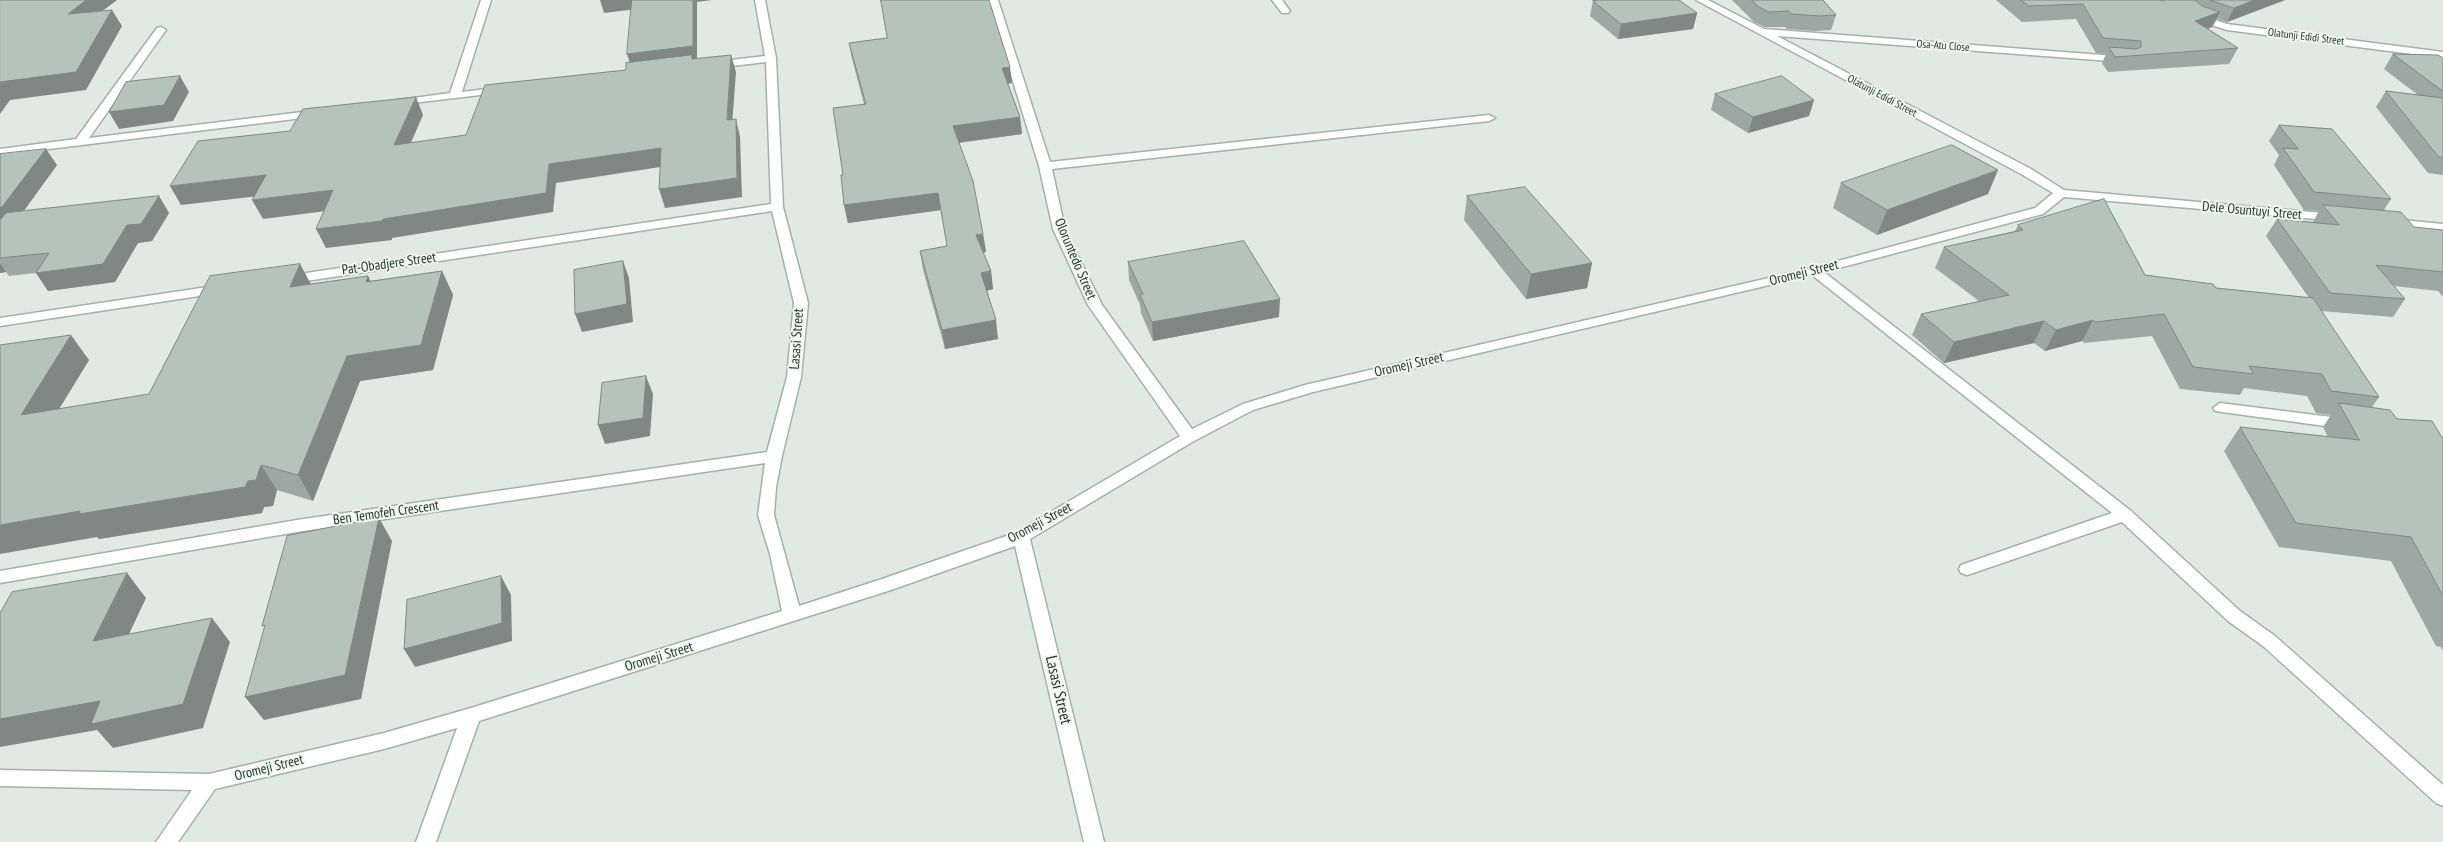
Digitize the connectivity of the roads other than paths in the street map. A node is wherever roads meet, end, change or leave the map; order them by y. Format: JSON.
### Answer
{"nodes":[{"id":1,"x":486,"y":0,"type":"edge"},
{"id":2,"x":760,"y":0,"type":"edge"},
{"id":3,"x":993,"y":0,"type":"edge"},
{"id":4,"x":1277,"y":0,"type":"edge"},
{"id":5,"x":1701,"y":0,"type":"edge"},
{"id":6,"x":2177,"y":0,"type":"edge"},
{"id":7,"x":1285,"y":11,"type":"dead end"},
{"id":8,"x":161,"y":30,"type":"dead end"},
{"id":9,"x":1759,"y":32,"type":"junction"},
{"id":10,"x":2443,"y":55,"type":"edge"},
{"id":11,"x":771,"y":58,"type":"junction"},
{"id":12,"x":2128,"y":60,"type":"edge"},
{"id":13,"x":702,"y":66,"type":"edge"},
{"id":14,"x":514,"y":89,"type":"edge"},
{"id":15,"x":455,"y":96,"type":"junction"},
{"id":16,"x":386,"y":104,"type":"edge"},
{"id":17,"x":326,"y":112,"type":"edge"},
{"id":18,"x":1489,"y":118,"type":"dead end"},
{"id":19,"x":79,"y":143,"type":"junction"},
{"id":20,"x":0,"y":152,"type":"edge"},
{"id":21,"x":1045,"y":166,"type":"junction"},
{"id":22,"x":2061,"y":194,"type":"junction"},
{"id":23,"x":777,"y":207,"type":"junction"},
{"id":24,"x":2347,"y":220,"type":"edge"},
{"id":25,"x":2376,"y":222,"type":"edge"},
{"id":26,"x":2443,"y":228,"type":"edge"},
{"id":27,"x":1814,"y":271,"type":"junction"},
{"id":28,"x":276,"y":281,"type":"edge"},
{"id":29,"x":236,"y":287,"type":"edge"},
{"id":30,"x":0,"y":322,"type":"edge"},
{"id":31,"x":2220,"y":408,"type":"dead end"},
{"id":32,"x":2366,"y":426,"type":"edge"},
{"id":33,"x":1189,"y":437,"type":"junction"},
{"id":34,"x":774,"y":456,"type":"junction"},
{"id":35,"x":2125,"y":515,"type":"junction"},
{"id":36,"x":1022,"y":537,"type":"junction"},
{"id":37,"x":1967,"y":569,"type":"dead end"},
{"id":38,"x":0,"y":577,"type":"edge"},
{"id":39,"x":792,"y":616,"type":"junction"},
{"id":40,"x":471,"y":716,"type":"junction"},
{"id":41,"x":0,"y":778,"type":"edge"},
{"id":42,"x":209,"y":782,"type":"junction"},
{"id":43,"x":2439,"y":789,"type":"edge"},
{"id":44,"x":166,"y":842,"type":"edge"},
{"id":45,"x":426,"y":842,"type":"edge"},
{"id":46,"x":1094,"y":842,"type":"edge"}],
"edges":[{"from":1,"to":15,"type":"street"},
{"from":2,"to":11,"type":"street","name":"Lasasi Street"},
{"from":3,"to":21,"type":"street","name":"Oloruntedo Street"},
{"from":4,"to":7,"type":"street"},
{"from":5,"to":9,"type":"street","name":"Olatunji Edidi Street"},
{"from":6,"to":10,"type":"street","name":"Olatunji Edidi Street"},
{"from":8,"to":19,"type":"street"},
{"from":9,"to":12,"type":"street","name":"Osa-Atu Close"},
{"from":9,"to":22,"type":"street","name":"Olatunji Edidi Street"},
{"from":11,"to":13,"type":"street"},
{"from":11,"to":23,"type":"street","name":"Lasasi Street"},
{"from":14,"to":15,"type":"street"},
{"from":15,"to":16,"type":"street"},
{"from":17,"to":19,"type":"street"},
{"from":18,"to":21,"type":"street"},
{"from":19,"to":20,"type":"street"},
{"from":21,"to":33,"type":"street","name":"Oloruntedo Street"},
{"from":22,"to":24,"type":"street","name":"Dele Osuntuyi Street"},
{"from":22,"to":27,"type":"street","name":"Oromeji Street"},
{"from":23,"to":28,"type":"street","name":"Pat-Obadjere Street"},
{"from":23,"to":34,"type":"street","name":"Lasasi Street"},
{"from":25,"to":26,"type":"street"},
{"from":27,"to":33,"type":"street","name":"Oromeji Street"},
{"from":27,"to":35,"type":"street"},
{"from":29,"to":30,"type":"street"},
{"from":31,"to":32,"type":"street"},
{"from":33,"to":36,"type":"street","name":"Oromeji Street"},
{"from":34,"to":38,"type":"street","name":"Ben Temofeh Crescent"},
{"from":34,"to":39,"type":"street","name":"Lasasi Street"},
{"from":35,"to":37,"type":"street"},
{"from":35,"to":43,"type":"street"},
{"from":36,"to":39,"type":"street","name":"Oromeji Street"},
{"from":36,"to":46,"type":"street","name":"Lasasi Street"},
{"from":39,"to":40,"type":"street","name":"Oromeji Street"},
{"from":40,"to":42,"type":"street","name":"Oromeji Street"},
{"from":40,"to":45,"type":"street"},
{"from":41,"to":42,"type":"street","name":"Oromeji Street"},
{"from":42,"to":44,"type":"street"}]}
